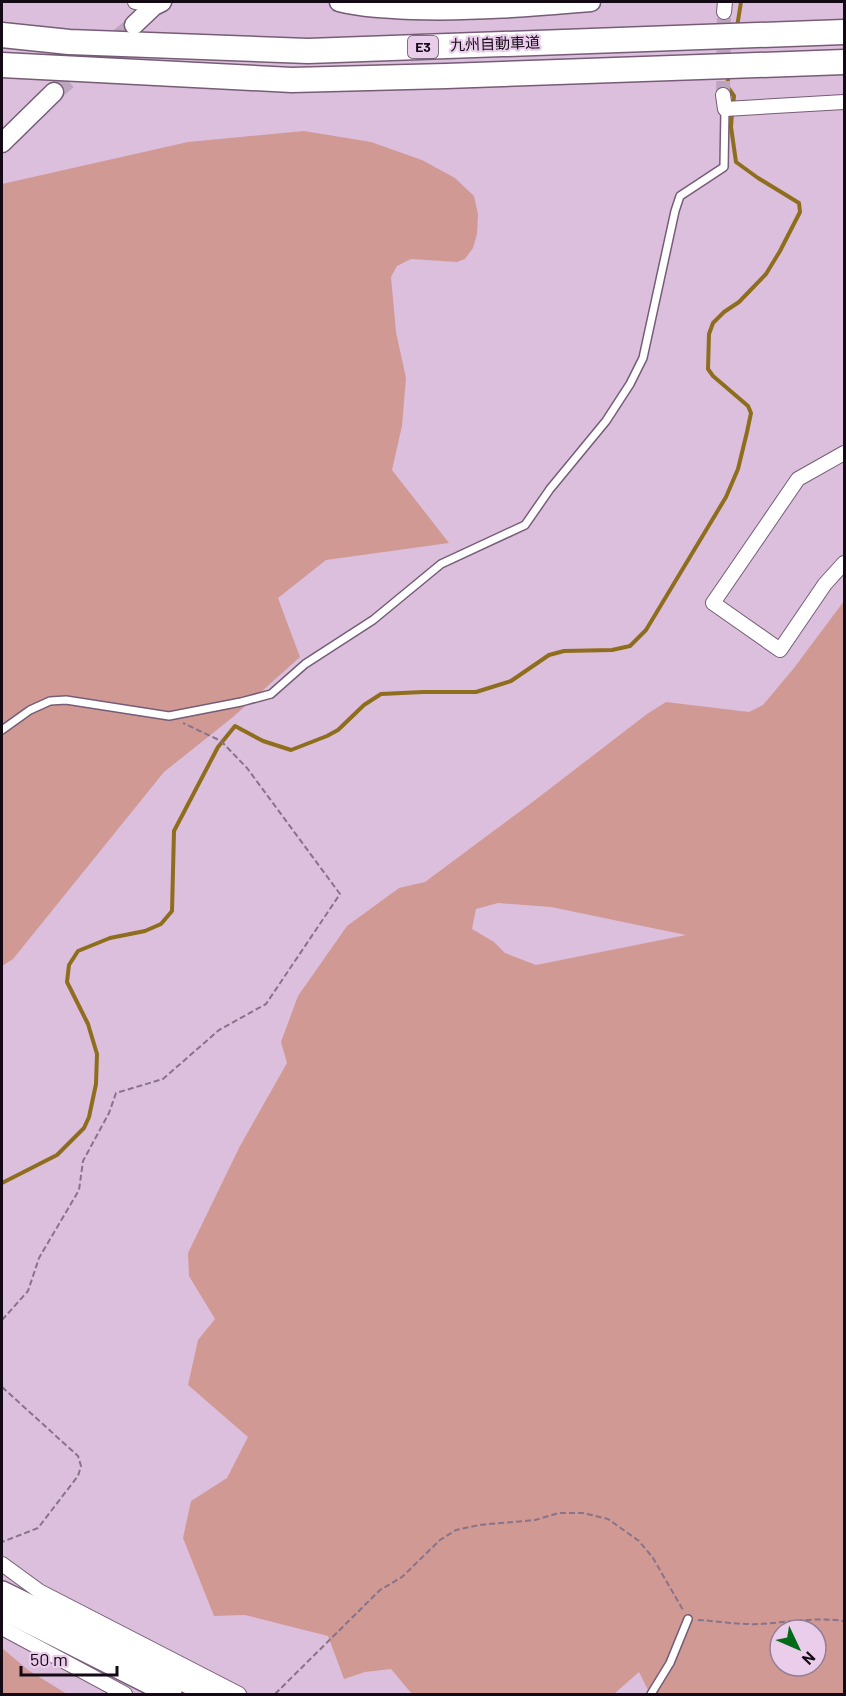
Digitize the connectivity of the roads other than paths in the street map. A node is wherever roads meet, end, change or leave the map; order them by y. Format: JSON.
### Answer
{"nodes":[{"id":1,"x":135,"y":2,"type":"edge"},
{"id":2,"x":339,"y":2,"type":"edge"},
{"id":3,"x":591,"y":2,"type":"edge"},
{"id":4,"x":158,"y":4,"type":"edge"},
{"id":5,"x":134,"y":26,"type":"tunnel mouth"},
{"id":6,"x":844,"y":32,"type":"edge"},
{"id":7,"x":2,"y":35,"type":"edge"},
{"id":8,"x":844,"y":62,"type":"edge"},
{"id":9,"x":2,"y":64,"type":"edge"},
{"id":10,"x":54,"y":92,"type":"tunnel mouth"},
{"id":11,"x":724,"y":102,"type":"joint"},
{"id":12,"x":844,"y":102,"type":"edge"},
{"id":13,"x":2,"y":143,"type":"edge"},
{"id":14,"x":844,"y":453,"type":"edge"},
{"id":15,"x":844,"y":563,"type":"edge"},
{"id":16,"x":2,"y":730,"type":"edge"},
{"id":17,"x":2,"y":1564,"type":"edge"},
{"id":18,"x":2,"y":1592,"type":"edge"},
{"id":19,"x":2,"y":1609,"type":"edge"},
{"id":20,"x":688,"y":1619,"type":"road end"},
{"id":21,"x":2,"y":1628,"type":"edge"},
{"id":22,"x":125,"y":1695,"type":"edge"},
{"id":23,"x":171,"y":1695,"type":"edge"},
{"id":24,"x":211,"y":1695,"type":"edge"},
{"id":25,"x":238,"y":1695,"type":"edge"},
{"id":26,"x":651,"y":1695,"type":"edge"}],
"edges":[{"from":1,"to":4,"type":"street"},
{"from":2,"to":3,"type":"main road"},
{"from":4,"to":5,"type":"main road"},
{"from":6,"to":7,"type":"highway","name":"九州自動車道","number":"E3"},
{"from":8,"to":9,"type":"highway","name":"九州自動車道","number":"E3"},
{"from":10,"to":13,"type":"main road"},
{"from":11,"to":12,"type":"street"},
{"from":11,"to":16,"type":"lane"},
{"from":14,"to":15,"type":"street"},
{"from":17,"to":25,"type":"street"},
{"from":18,"to":24,"type":"main road"},
{"from":19,"to":23,"type":"main road"},
{"from":20,"to":26,"type":"lane"},
{"from":21,"to":22,"type":"street"}]}
